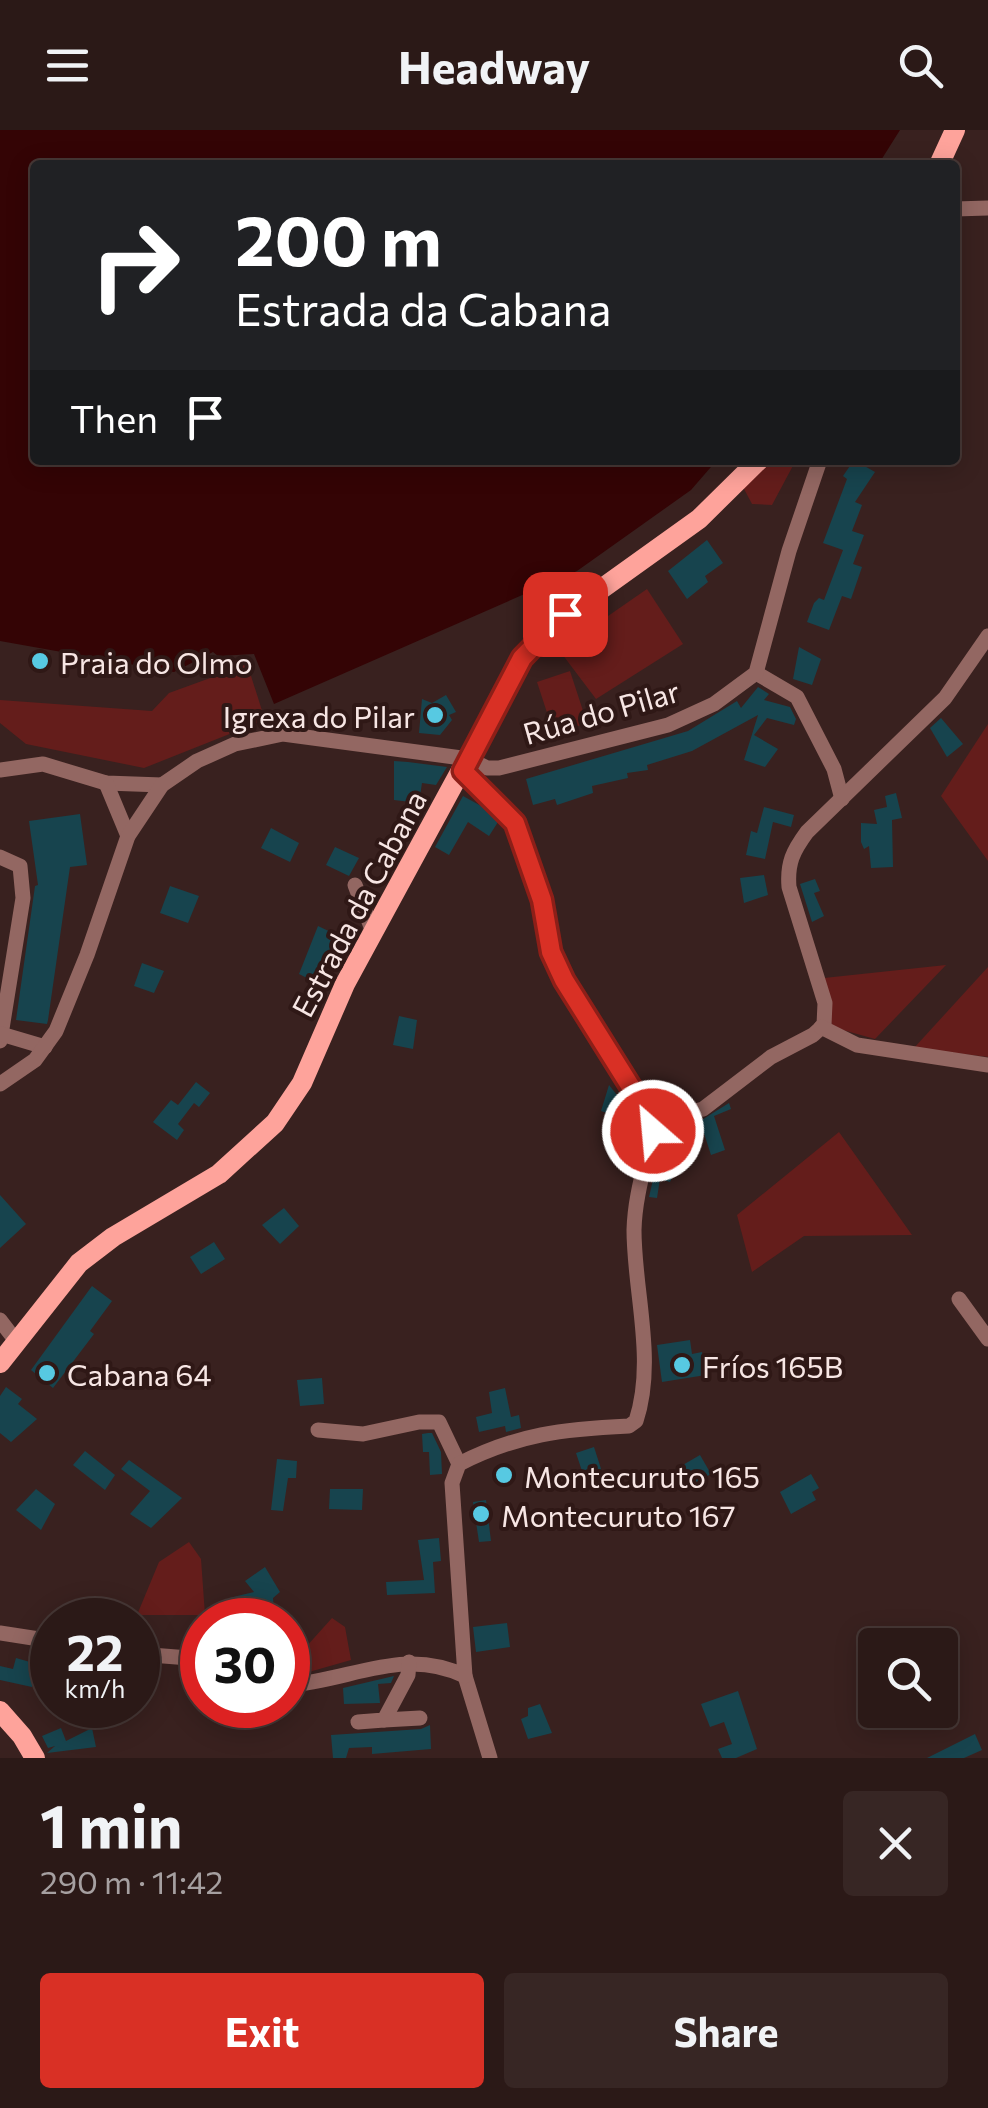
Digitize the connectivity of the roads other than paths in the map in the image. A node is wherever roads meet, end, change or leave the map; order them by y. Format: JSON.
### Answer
{"nodes":[{"id":1,"x":955,"y":130,"type":"edge"},
{"id":2,"x":941,"y":160,"type":"edge"},
{"id":3,"x":988,"y":208,"type":"edge"},
{"id":4,"x":960,"y":209,"type":"edge"},
{"id":5,"x":754,"y":465,"type":"edge"},
{"id":6,"x":818,"y":465,"type":"edge"},
{"id":7,"x":988,"y":636,"type":"edge"},
{"id":8,"x":756,"y":674,"type":"junction"},
{"id":9,"x":466,"y":765,"type":"junction"},
{"id":10,"x":0,"y":770,"type":"edge"},
{"id":11,"x":106,"y":783,"type":"junction"},
{"id":12,"x":162,"y":785,"type":"junction"},
{"id":13,"x":842,"y":799,"type":"junction"},
{"id":14,"x":128,"y":836,"type":"junction"},
{"id":15,"x":0,"y":857,"type":"edge"},
{"id":16,"x":356,"y":885,"type":"dead end"},
{"id":17,"x":373,"y":932,"type":"junction"},
{"id":18,"x":821,"y":1027,"type":"junction"},
{"id":19,"x":1,"y":1038,"type":"edge"},
{"id":20,"x":44,"y":1047,"type":"junction"},
{"id":21,"x":988,"y":1064,"type":"edge"},
{"id":22,"x":0,"y":1084,"type":"edge"},
{"id":23,"x":655,"y":1117,"type":"junction"},
{"id":24,"x":959,"y":1299,"type":"dead end"},
{"id":25,"x":0,"y":1320,"type":"edge"},
{"id":26,"x":988,"y":1339,"type":"edge"},
{"id":27,"x":16,"y":1341,"type":"junction"},
{"id":28,"x":0,"y":1363,"type":"edge"},
{"id":29,"x":318,"y":1430,"type":"dead end"},
{"id":30,"x":459,"y":1464,"type":"junction"},
{"id":31,"x":0,"y":1633,"type":"edge"},
{"id":32,"x":30,"y":1638,"type":"edge"},
{"id":33,"x":409,"y":1662,"type":"junction"},
{"id":34,"x":465,"y":1676,"type":"junction"},
{"id":35,"x":310,"y":1680,"type":"edge"},
{"id":36,"x":0,"y":1711,"type":"edge"},
{"id":37,"x":420,"y":1718,"type":"dead end"},
{"id":38,"x":384,"y":1720,"type":"junction"},
{"id":39,"x":358,"y":1722,"type":"dead end"},
{"id":40,"x":35,"y":1758,"type":"edge"},
{"id":41,"x":490,"y":1758,"type":"edge"}],
"edges":[{"from":1,"to":2,"type":"main road"},
{"from":3,"to":4,"type":"street"},
{"from":5,"to":9,"type":"main road","name":"Estrada da Cabana"},
{"from":6,"to":8,"type":"street"},
{"from":7,"to":13,"type":"street"},
{"from":8,"to":9,"type":"street","name":"Rúa do Pilar"},
{"from":8,"to":13,"type":"street"},
{"from":9,"to":12,"type":"street","name":"Rúa do Pilar"},
{"from":9,"to":17,"type":"main road","name":"Estrada da Cabana"},
{"from":9,"to":23,"type":"street"},
{"from":10,"to":11,"type":"street"},
{"from":11,"to":12,"type":"street"},
{"from":11,"to":14,"type":"street"},
{"from":12,"to":14,"type":"street"},
{"from":13,"to":18,"type":"street"},
{"from":14,"to":20,"type":"street"},
{"from":15,"to":19,"type":"street"},
{"from":16,"to":17,"type":"street"},
{"from":17,"to":27,"type":"main road","name":"Estrada da Cabana"},
{"from":18,"to":21,"type":"street"},
{"from":18,"to":23,"type":"street"},
{"from":19,"to":20,"type":"street"},
{"from":20,"to":22,"type":"street"},
{"from":23,"to":30,"type":"street"},
{"from":24,"to":26,"type":"street"},
{"from":25,"to":27,"type":"street"},
{"from":27,"to":28,"type":"main road","name":"Estrada da Cabana"},
{"from":29,"to":30,"type":"street"},
{"from":30,"to":34,"type":"street"},
{"from":31,"to":32,"type":"street"},
{"from":33,"to":34,"type":"street"},
{"from":33,"to":35,"type":"street"},
{"from":33,"to":38,"type":"street"},
{"from":34,"to":41,"type":"street"},
{"from":36,"to":40,"type":"main road"},
{"from":37,"to":38,"type":"street"},
{"from":38,"to":39,"type":"street"}]}
